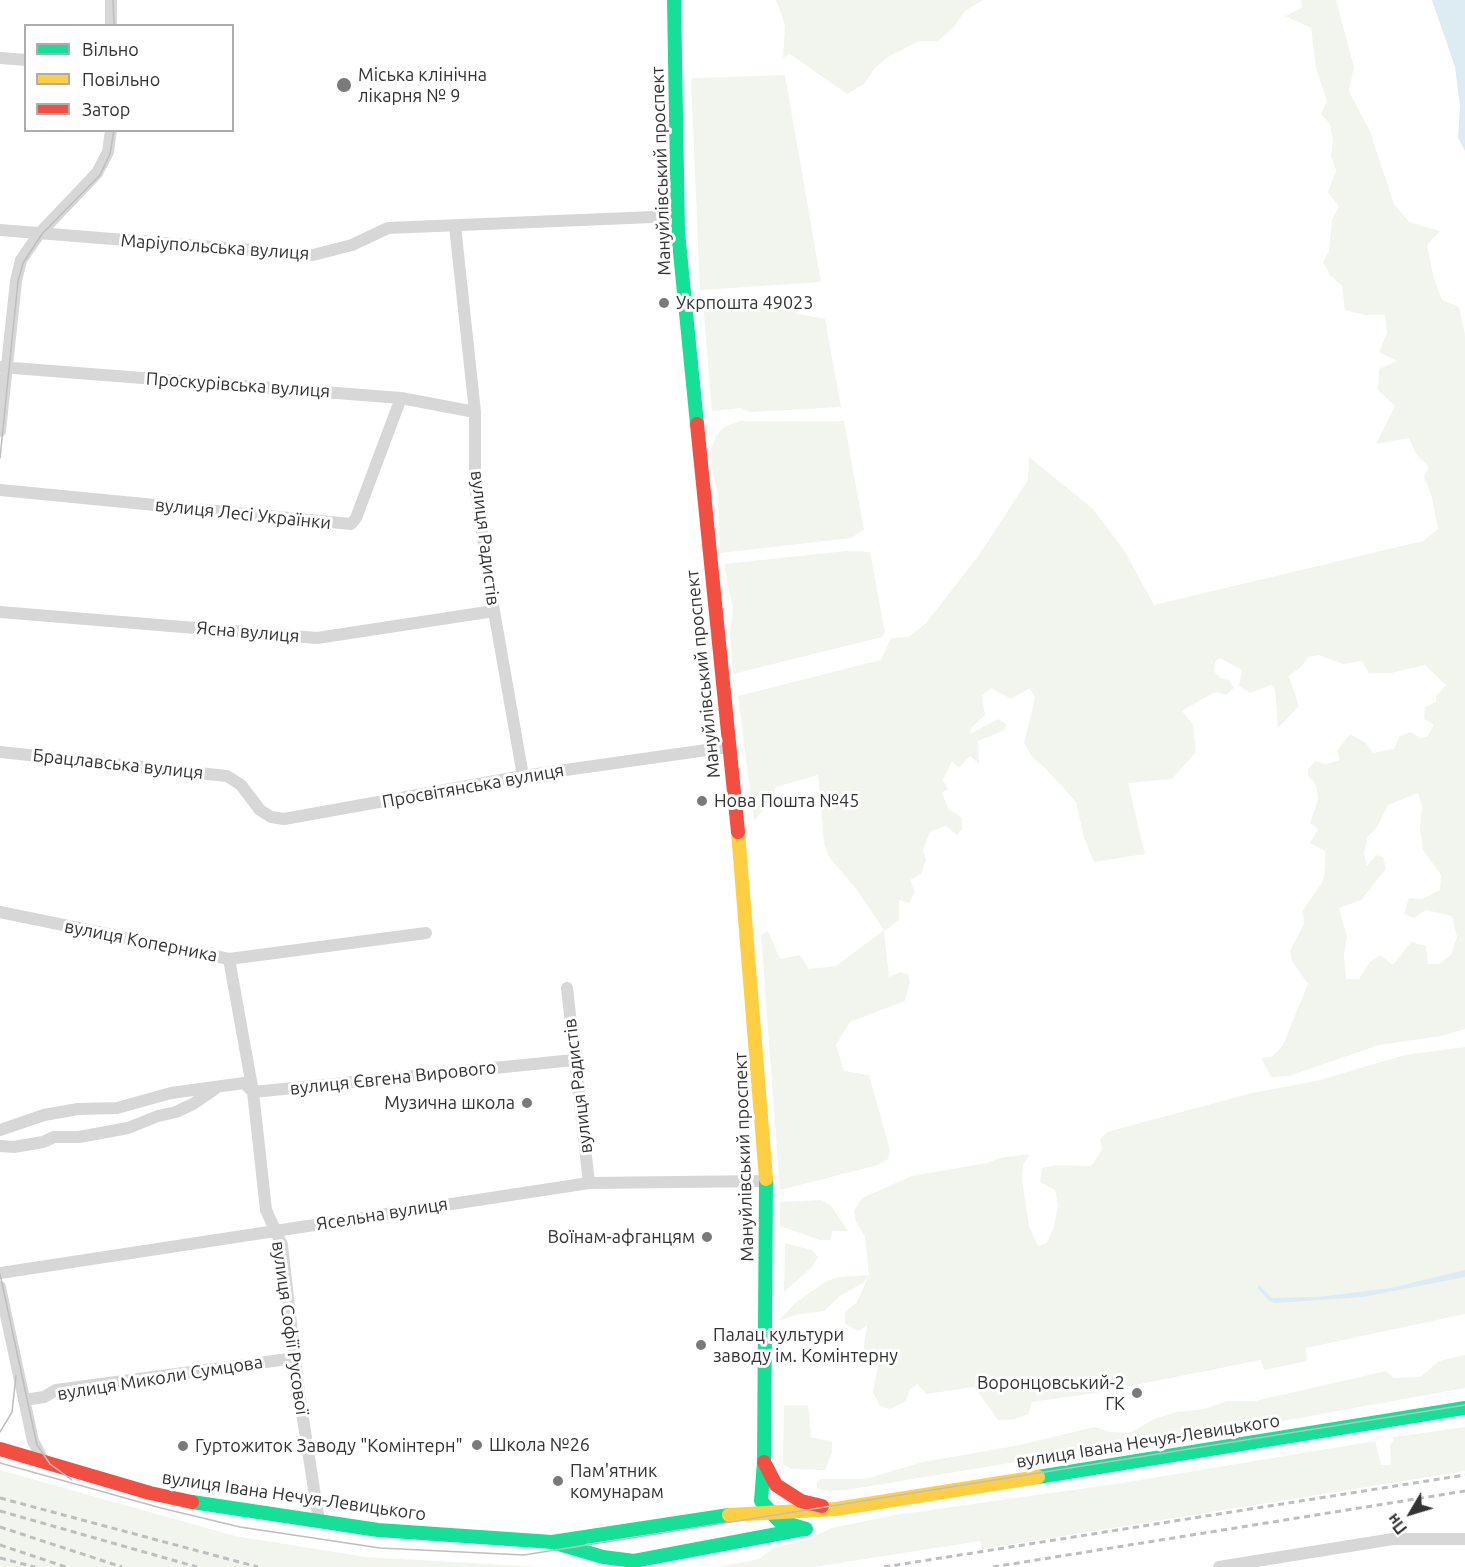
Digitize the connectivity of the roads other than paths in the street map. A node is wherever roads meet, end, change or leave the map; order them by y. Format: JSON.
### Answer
{"nodes":[{"id":1,"x":111,"y":0,"type":"edge"},
{"id":2,"x":674,"y":0,"type":"edge"},
{"id":3,"x":111,"y":24,"type":"edge"},
{"id":4,"x":0,"y":58,"type":"edge"},
{"id":5,"x":24,"y":60,"type":"edge"},
{"id":6,"x":111,"y":132,"type":"edge"},
{"id":7,"x":677,"y":216,"type":"junction"},
{"id":8,"x":455,"y":226,"type":"junction"},
{"id":9,"x":0,"y":230,"type":"edge"},
{"id":10,"x":39,"y":234,"type":"junction"},
{"id":11,"x":3,"y":367,"type":"edge"},
{"id":12,"x":401,"y":398,"type":"junction"},
{"id":13,"x":475,"y":412,"type":"junction"},
{"id":14,"x":0,"y":431,"type":"edge"},
{"id":15,"x":0,"y":490,"type":"edge"},
{"id":16,"x":494,"y":611,"type":"junction"},
{"id":17,"x":0,"y":612,"type":"edge"},
{"id":18,"x":728,"y":747,"type":"junction"},
{"id":19,"x":0,"y":752,"type":"edge"},
{"id":20,"x":523,"y":776,"type":"junction"},
{"id":21,"x":235,"y":779,"type":"joint"},
{"id":22,"x":0,"y":912,"type":"edge"},
{"id":23,"x":426,"y":933,"type":"dead end"},
{"id":24,"x":230,"y":959,"type":"junction"},
{"id":25,"x":567,"y":988,"type":"dead end"},
{"id":26,"x":574,"y":1059,"type":"junction"},
{"id":27,"x":216,"y":1087,"type":"junction"},
{"id":28,"x":253,"y":1092,"type":"junction"},
{"id":29,"x":0,"y":1130,"type":"edge"},
{"id":30,"x":0,"y":1146,"type":"edge"},
{"id":31,"x":766,"y":1181,"type":"junction"},
{"id":32,"x":590,"y":1183,"type":"junction"},
{"id":33,"x":276,"y":1231,"type":"junction"},
{"id":34,"x":0,"y":1273,"type":"edge"},
{"id":35,"x":0,"y":1287,"type":"edge"},
{"id":36,"x":296,"y":1358,"type":"junction"},
{"id":37,"x":24,"y":1400,"type":"junction"},
{"id":38,"x":1465,"y":1408,"type":"edge"},
{"id":39,"x":0,"y":1449,"type":"edge"},
{"id":40,"x":44,"y":1462,"type":"junction"},
{"id":41,"x":766,"y":1467,"type":"junction"},
{"id":42,"x":760,"y":1488,"type":"junction"},
{"id":43,"x":836,"y":1509,"type":"junction"},
{"id":44,"x":769,"y":1513,"type":"junction"},
{"id":45,"x":728,"y":1515,"type":"junction"},
{"id":46,"x":320,"y":1521,"type":"junction"},
{"id":47,"x":806,"y":1529,"type":"junction"},
{"id":48,"x":1465,"y":1539,"type":"edge"},
{"id":49,"x":552,"y":1542,"type":"junction"},
{"id":50,"x":739,"y":1543,"type":"junction"},
{"id":51,"x":656,"y":1563,"type":"edge"},
{"id":52,"x":1219,"y":1567,"type":"edge"}],
"edges":[{"from":1,"to":3,"type":"street"},
{"from":2,"to":7,"type":"main road","name":"Мануйлівський проспект"},
{"from":4,"to":5,"type":"street"},
{"from":6,"to":10,"type":"street"},
{"from":7,"to":8,"type":"street","name":"Маріупольська вулиця"},
{"from":7,"to":18,"type":"main road","name":"Мануйлівський проспект"},
{"from":8,"to":10,"type":"street","name":"Маріупольська вулиця"},
{"from":8,"to":13,"type":"street","name":"вулиця Радистів"},
{"from":9,"to":10,"type":"street","name":"Маріупольська вулиця"},
{"from":10,"to":11,"type":"street"},
{"from":11,"to":12,"type":"street","name":"Проскурівська вулиця"},
{"from":11,"to":14,"type":"street"},
{"from":12,"to":13,"type":"street","name":"Проскурівська вулиця"},
{"from":12,"to":15,"type":"street","name":"вулиця Лесі Українки"},
{"from":13,"to":16,"type":"street","name":"вулиця Радистів"},
{"from":16,"to":17,"type":"street","name":"Ясна вулиця"},
{"from":16,"to":20,"type":"street","name":"вулиця Радистів"},
{"from":18,"to":20,"type":"street","name":"Просвітянська вулиця"},
{"from":18,"to":31,"type":"main road","name":"Мануйлівський проспект"},
{"from":19,"to":21,"type":"street","name":"Брацлавська вулиця"},
{"from":20,"to":21,"type":"street","name":"Просвітянська вулиця"},
{"from":22,"to":24,"type":"street","name":"вулиця Коперника"},
{"from":23,"to":24,"type":"street","name":"вулиця Коперника"},
{"from":24,"to":28,"type":"street","name":"вулиця Софії Русової"},
{"from":25,"to":26,"type":"street","name":"вулиця Радистів"},
{"from":26,"to":28,"type":"street","name":"вулиця Євгена Вирового"},
{"from":26,"to":32,"type":"street","name":"вулиця Радистів"},
{"from":27,"to":28,"type":"street","name":"вулиця Євгена Вирового"},
{"from":27,"to":29,"type":"street","name":"вулиця Євгена Вирового"},
{"from":27,"to":30,"type":"street","name":"вулиця Євгена Вирового"},
{"from":28,"to":33,"type":"street","name":"вулиця Софії Русової"},
{"from":31,"to":32,"type":"street","name":"Ясельна вулиця"},
{"from":31,"to":41,"type":"main road","name":"Мануйлівський проспект"},
{"from":32,"to":33,"type":"street","name":"Ясельна вулиця"},
{"from":33,"to":34,"type":"street","name":"Ясельна вулиця"},
{"from":33,"to":36,"type":"street","name":"вулиця Софії Русової"},
{"from":35,"to":37,"type":"street"},
{"from":36,"to":37,"type":"street","name":"вулиця Миколи Сумцова"},
{"from":36,"to":46,"type":"street","name":"вулиця Софії Русової"},
{"from":37,"to":40,"type":"street"},
{"from":38,"to":43,"type":"main road","name":"вулиця Івана Нечуя-Левицького"},
{"from":39,"to":40,"type":"main road","name":"вулиця Івана Нечуя-Левицького"},
{"from":40,"to":46,"type":"main road","name":"вулиця Івана Нечуя-Левицького"},
{"from":41,"to":42,"type":"main road","name":"Мануйлівський проспект"},
{"from":41,"to":43,"type":"main road"},
{"from":41,"to":44,"type":"main road"},
{"from":42,"to":44,"type":"main road"},
{"from":42,"to":45,"type":"main road"},
{"from":43,"to":44,"type":"main road","name":"вулиця Івана Нечуя-Левицького"},
{"from":43,"to":47,"type":"main road","name":"вулиця Івана Нечуя-Левицького"},
{"from":44,"to":45,"type":"main road","name":"вулиця Івана Нечуя-Левицького"},
{"from":44,"to":47,"type":"main road"},
{"from":44,"to":50,"type":"main road"},
{"from":45,"to":49,"type":"main road","name":"вулиця Івана Нечуя-Левицького"},
{"from":46,"to":49,"type":"main road","name":"вулиця Івана Нечуя-Левицького"},
{"from":47,"to":50,"type":"main road","name":"вулиця Івана Нечуя-Левицького"},
{"from":48,"to":52,"type":"street"},
{"from":49,"to":51,"type":"main road","name":"вулиця Івана Нечуя-Левицького"},
{"from":50,"to":51,"type":"main road","name":"вулиця Івана Нечуя-Левицького"}]}
